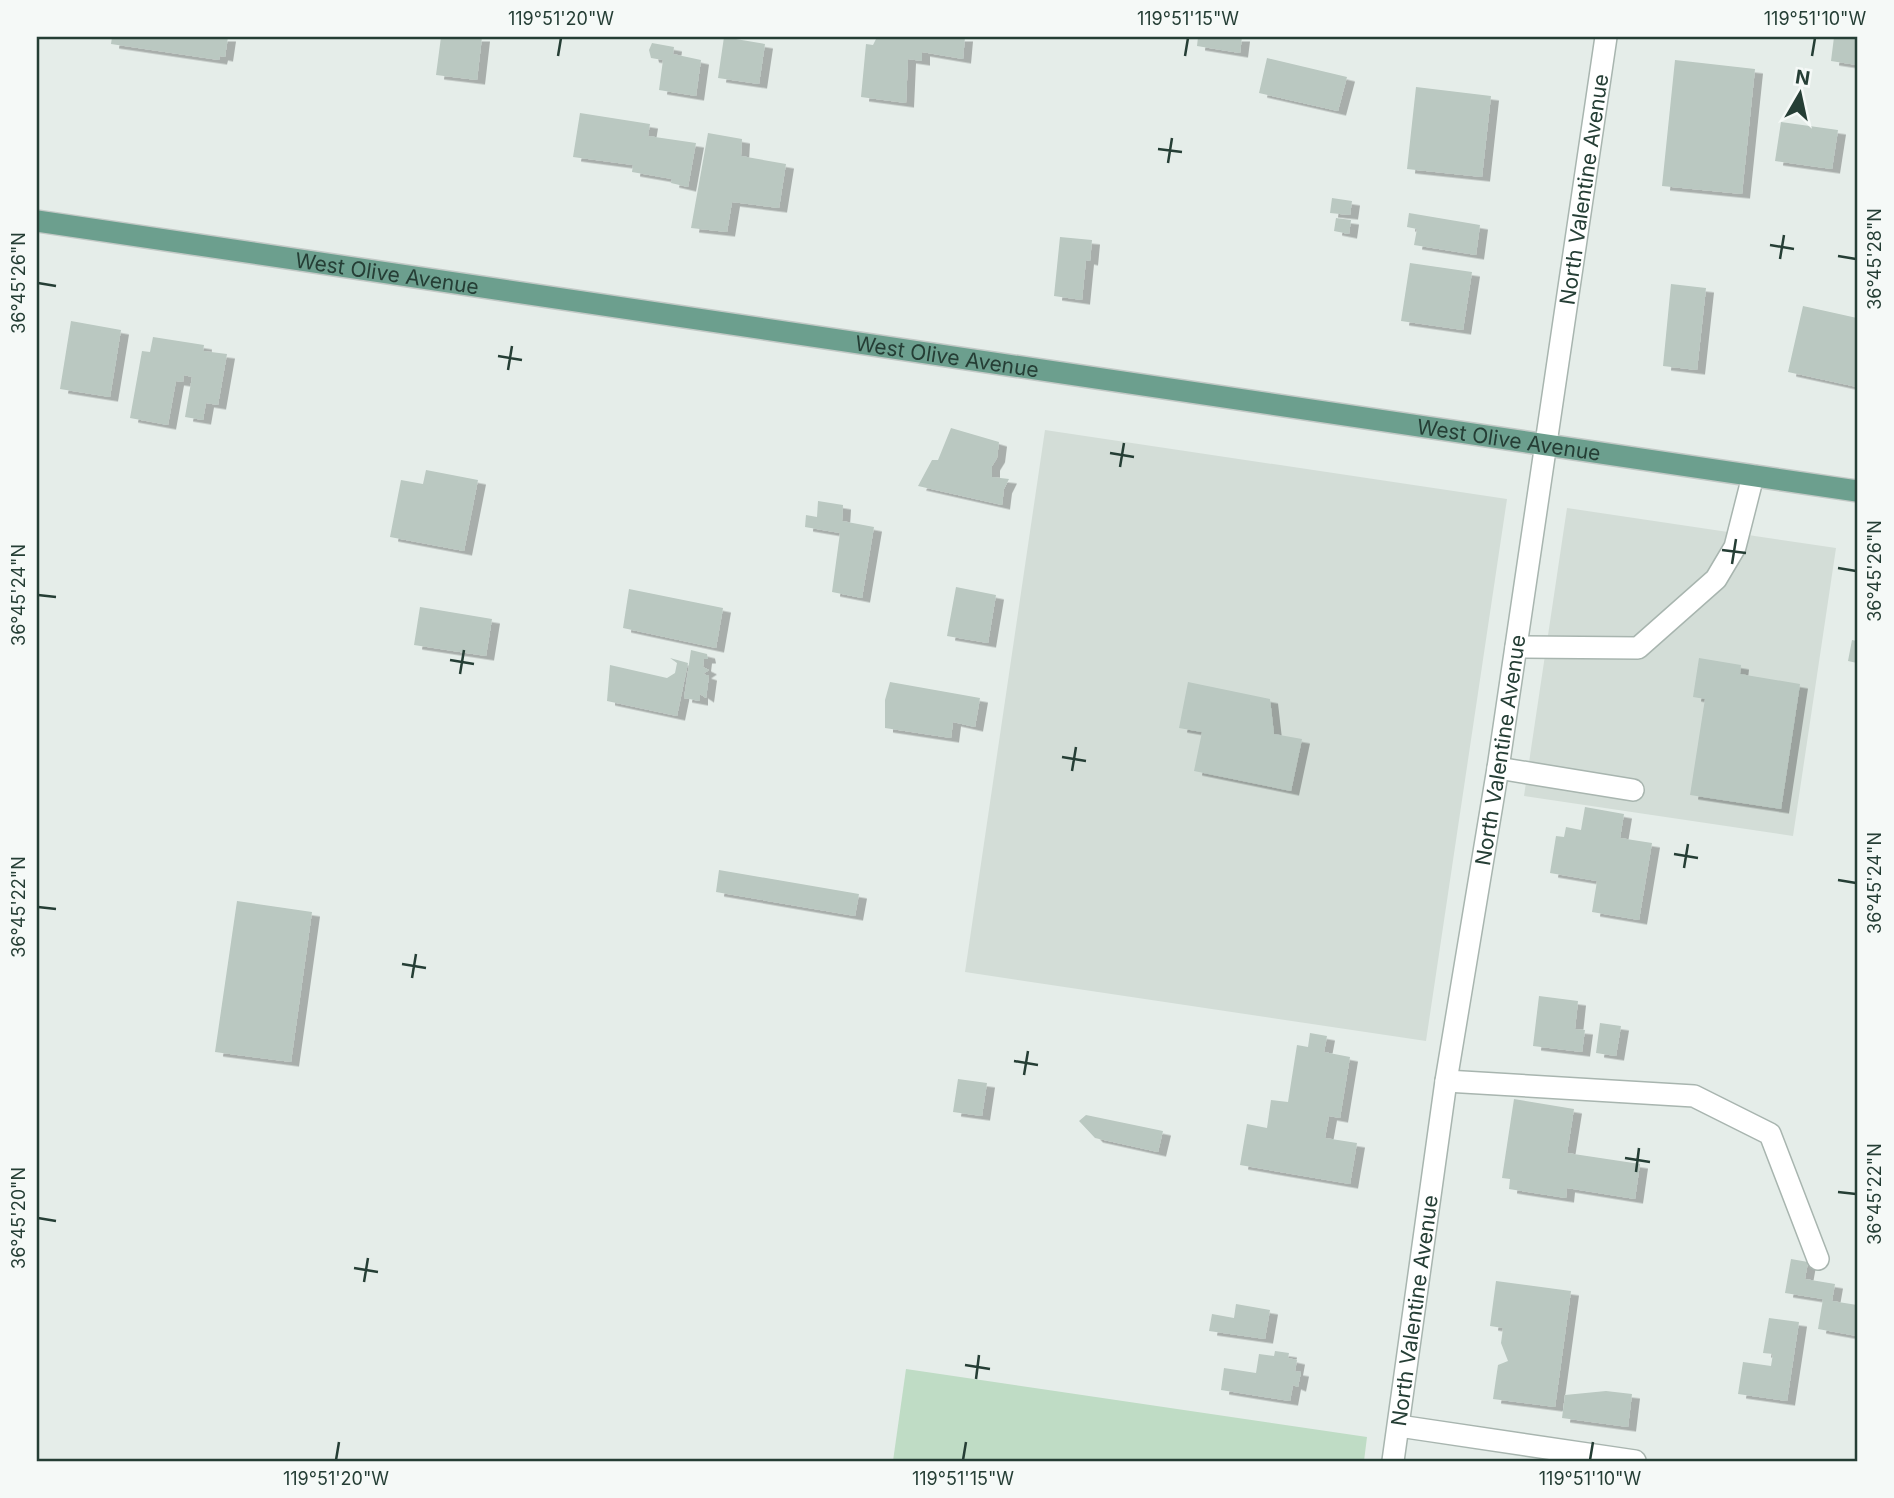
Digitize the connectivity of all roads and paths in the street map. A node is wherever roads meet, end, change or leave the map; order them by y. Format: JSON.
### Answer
{"nodes":[{"id":1,"x":1606,"y":37,"type":"edge"},
{"id":2,"x":37,"y":221,"type":"edge"},
{"id":3,"x":1546,"y":446,"type":"junction"},
{"id":4,"x":1753,"y":476,"type":"junction"},
{"id":5,"x":1857,"y":491,"type":"edge"},
{"id":6,"x":1516,"y":647,"type":"junction"},
{"id":7,"x":1498,"y":768,"type":"junction"},
{"id":8,"x":1633,"y":790,"type":"dead end"},
{"id":9,"x":1446,"y":1081,"type":"junction"},
{"id":10,"x":1818,"y":1259,"type":"dead end"},
{"id":11,"x":1399,"y":1426,"type":"junction"},
{"id":12,"x":1393,"y":1461,"type":"edge"},
{"id":13,"x":1635,"y":1461,"type":"edge"}],
"edges":[{"from":1,"to":3,"type":"street","name":"North Valentine Avenue"},
{"from":2,"to":3,"type":"main road","name":"West Olive Avenue"},
{"from":3,"to":4,"type":"main road","name":"West Olive Avenue"},
{"from":3,"to":6,"type":"street","name":"North Valentine Avenue"},
{"from":4,"to":5,"type":"main road","name":"West Olive Avenue"},
{"from":4,"to":6,"type":"street"},
{"from":6,"to":7,"type":"street","name":"North Valentine Avenue"},
{"from":7,"to":8,"type":"street"},
{"from":7,"to":9,"type":"street","name":"North Valentine Avenue"},
{"from":9,"to":10,"type":"street"},
{"from":9,"to":11,"type":"street","name":"North Valentine Avenue"},
{"from":11,"to":12,"type":"street","name":"North Valentine Avenue"},
{"from":11,"to":13,"type":"street"}]}
